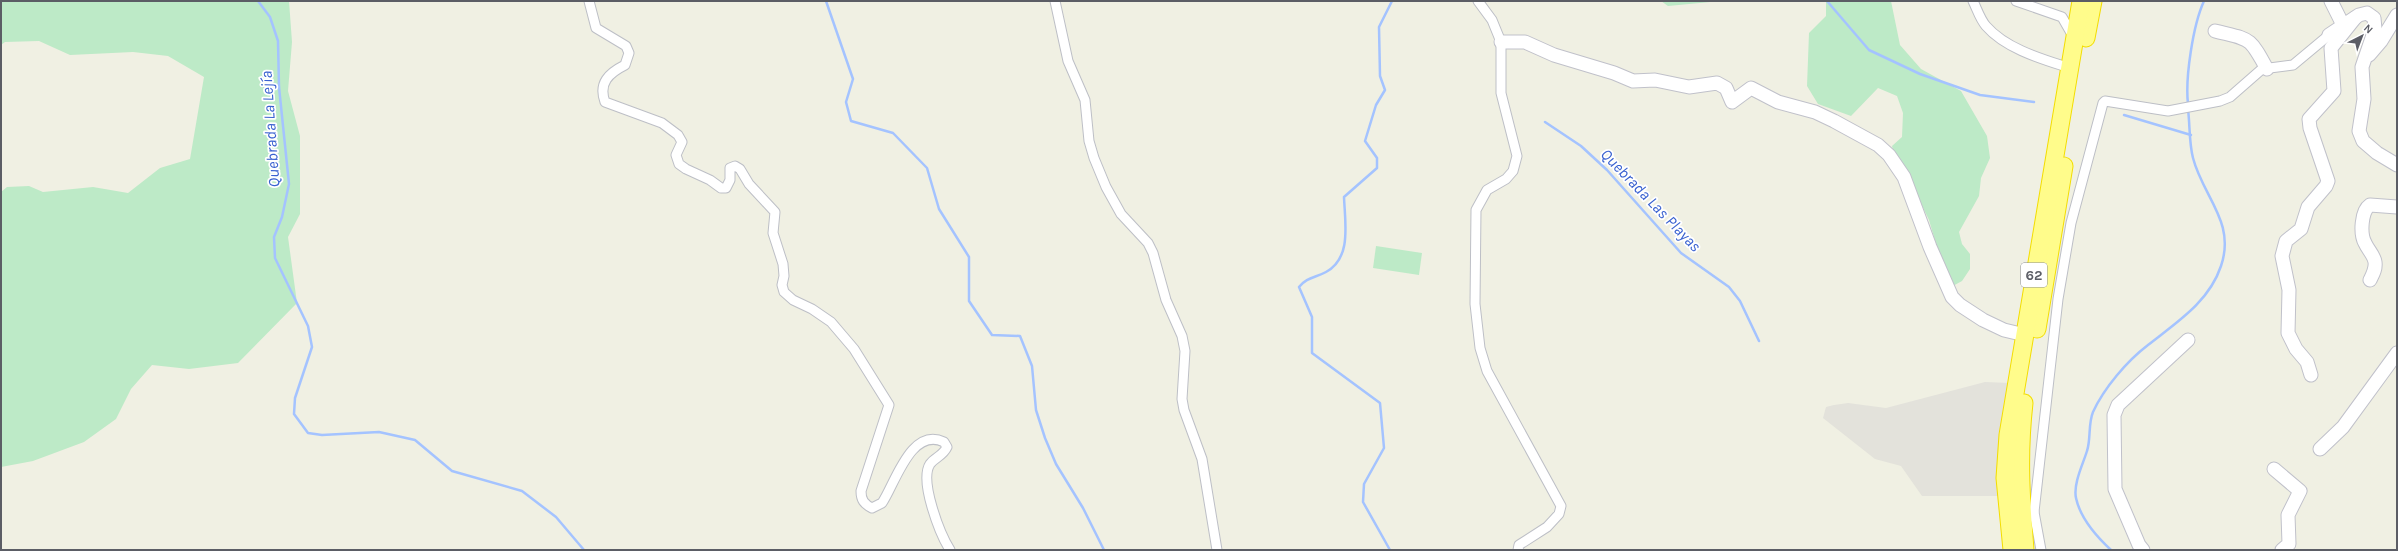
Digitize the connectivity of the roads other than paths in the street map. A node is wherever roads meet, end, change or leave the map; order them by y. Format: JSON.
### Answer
{"nodes":[{"id":1,"x":589,"y":1,"type":"edge"},
{"id":2,"x":1056,"y":1,"type":"edge"},
{"id":3,"x":1478,"y":1,"type":"edge"},
{"id":4,"x":1973,"y":1,"type":"edge"},
{"id":5,"x":2016,"y":1,"type":"edge"},
{"id":6,"x":2331,"y":1,"type":"edge"},
{"id":7,"x":2085,"y":3,"type":"edge"},
{"id":8,"x":2397,"y":15,"type":"edge"},
{"id":9,"x":2062,"y":17,"type":"junction"},
{"id":10,"x":2355,"y":18,"type":"junction"},
{"id":11,"x":2343,"y":25,"type":"junction"},
{"id":12,"x":2214,"y":31,"type":"dead end"},
{"id":13,"x":2329,"y":35,"type":"joint"},
{"id":14,"x":2074,"y":39,"type":"junction"},
{"id":15,"x":1501,"y":42,"type":"junction"},
{"id":16,"x":2364,"y":62,"type":"junction"},
{"id":17,"x":2070,"y":68,"type":"junction"},
{"id":18,"x":2267,"y":70,"type":"junction"},
{"id":19,"x":2397,"y":165,"type":"edge"},
{"id":20,"x":2397,"y":207,"type":"edge"},
{"id":21,"x":2370,"y":280,"type":"dead end"},
{"id":22,"x":2025,"y":335,"type":"junction"},
{"id":23,"x":2188,"y":340,"type":"dead end"},
{"id":24,"x":2397,"y":353,"type":"edge"},
{"id":25,"x":2311,"y":375,"type":"dead end"},
{"id":26,"x":2320,"y":449,"type":"dead end"},
{"id":27,"x":2274,"y":469,"type":"dead end"},
{"id":28,"x":2028,"y":514,"type":"junction"},
{"id":29,"x":950,"y":550,"type":"edge"},
{"id":30,"x":1218,"y":550,"type":"edge"},
{"id":31,"x":1518,"y":550,"type":"edge"},
{"id":32,"x":2012,"y":550,"type":"edge"},
{"id":33,"x":2025,"y":550,"type":"edge"},
{"id":34,"x":2042,"y":550,"type":"edge"},
{"id":35,"x":2143,"y":550,"type":"edge"},
{"id":36,"x":2282,"y":550,"type":"edge"}],
"edges":[{"from":1,"to":29,"type":"street"},
{"from":2,"to":30,"type":"street"},
{"from":3,"to":15,"type":"street"},
{"from":4,"to":17,"type":"street"},
{"from":5,"to":9,"type":"street"},
{"from":6,"to":11,"type":"street"},
{"from":7,"to":9,"type":"street"},
{"from":7,"to":14,"type":"highway","number":"62"},
{"from":7,"to":28,"type":"highway","number":"62"},
{"from":8,"to":16,"type":"street"},
{"from":9,"to":14,"type":"street"},
{"from":10,"to":11,"type":"street"},
{"from":10,"to":16,"type":"street"},
{"from":10,"to":25,"type":"street"},
{"from":11,"to":13,"type":"street"},
{"from":12,"to":18,"type":"street"},
{"from":13,"to":18,"type":"street"},
{"from":14,"to":17,"type":"highway","number":"62"},
{"from":15,"to":22,"type":"street"},
{"from":15,"to":31,"type":"street"},
{"from":16,"to":19,"type":"street"},
{"from":17,"to":22,"type":"highway","number":"62"},
{"from":18,"to":28,"type":"street"},
{"from":20,"to":21,"type":"street"},
{"from":22,"to":32,"type":"highway","number":"62"},
{"from":23,"to":35,"type":"street"},
{"from":24,"to":26,"type":"street"},
{"from":27,"to":36,"type":"street"},
{"from":28,"to":33,"type":"highway","number":"62"},
{"from":28,"to":34,"type":"street"}]}
